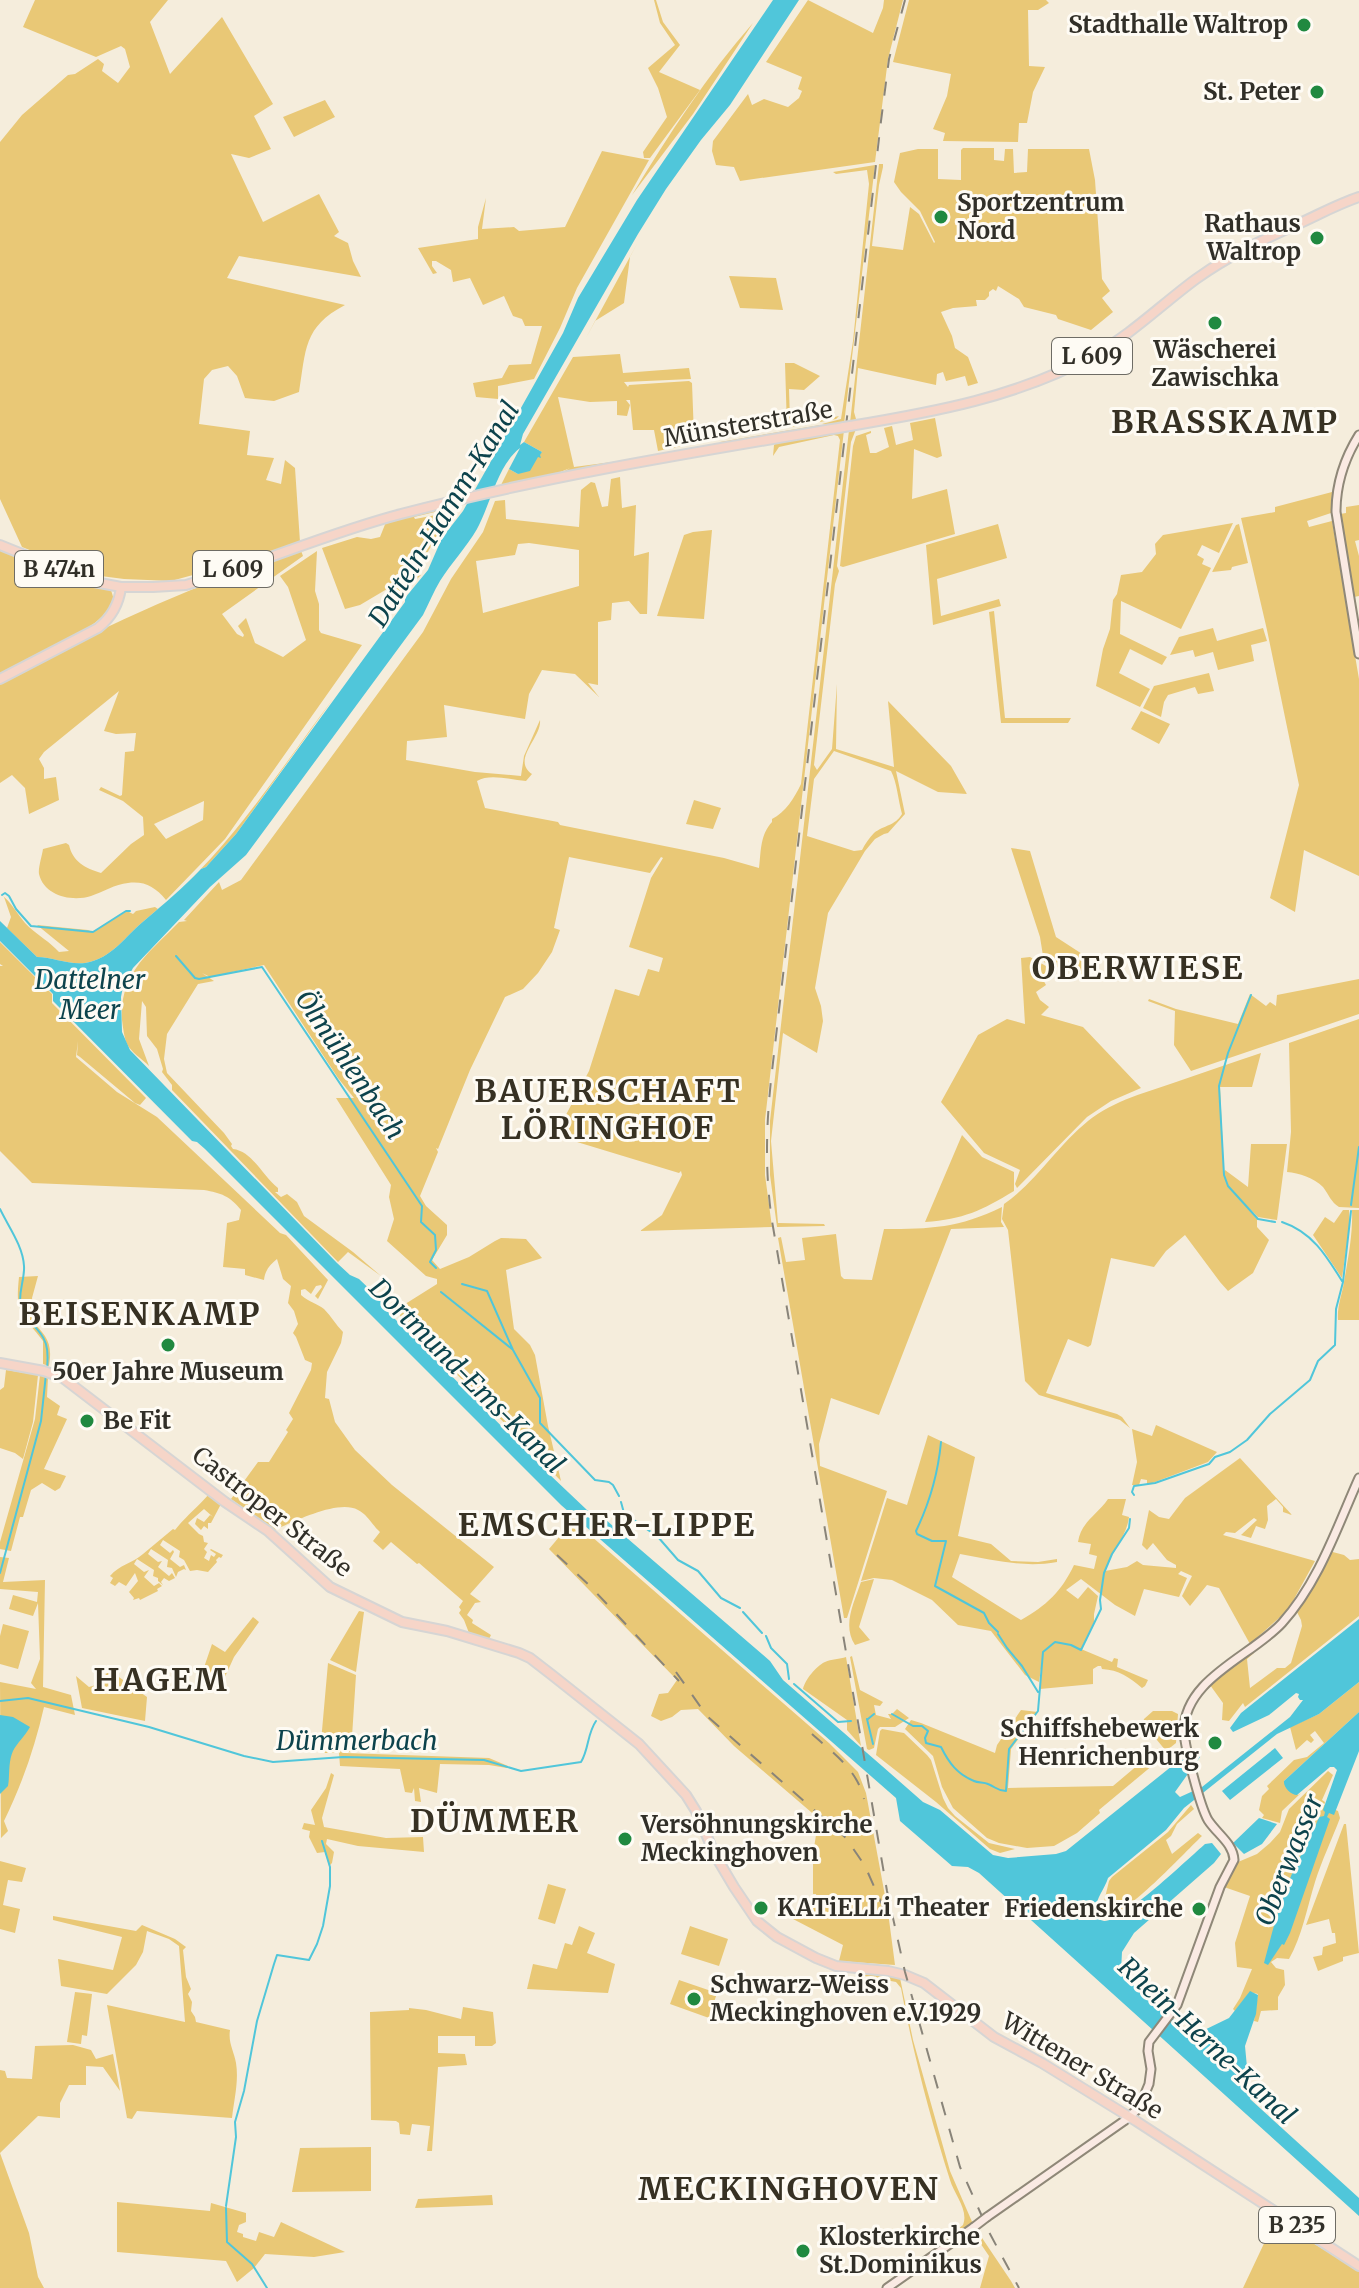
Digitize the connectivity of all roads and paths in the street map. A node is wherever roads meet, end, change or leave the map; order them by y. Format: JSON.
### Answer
{"nodes":[{"id":1,"x":1359,"y":197,"type":"edge"},
{"id":2,"x":1358,"y":437,"type":"edge"},
{"id":3,"x":0,"y":545,"type":"edge"},
{"id":4,"x":107,"y":585,"type":"junction"},
{"id":5,"x":126,"y":587,"type":"junction"},
{"id":6,"x":118,"y":603,"type":"junction"},
{"id":7,"x":1359,"y":654,"type":"edge"},
{"id":8,"x":0,"y":679,"type":"edge"},
{"id":9,"x":0,"y":1364,"type":"edge"},
{"id":10,"x":1359,"y":1478,"type":"edge"},
{"id":11,"x":859,"y":1969,"type":"joint"},
{"id":12,"x":1129,"y":2117,"type":"junction"},
{"id":13,"x":1359,"y":2266,"type":"edge"},
{"id":14,"x":887,"y":2288,"type":"edge"}],
"edges":[{"from":1,"to":5,"type":"main road","name":"Münsterstraße","number":"L 609"},
{"from":2,"to":7,"type":"main road"},
{"from":3,"to":4,"type":"main road","number":"B 474n"},
{"from":4,"to":5,"type":"main road","number":"B 474n"},
{"from":4,"to":6,"type":"main road"},
{"from":5,"to":6,"type":"main road"},
{"from":6,"to":8,"type":"main road"},
{"from":9,"to":11,"type":"main road","name":"Castroper Straße","number":"B 235"},
{"from":10,"to":12,"type":"main road"},
{"from":11,"to":12,"type":"main road","name":"Wittener Straße","number":"B 235"},
{"from":12,"to":13,"type":"main road","name":"Wittener Straße","number":"B 235"},
{"from":12,"to":14,"type":"main road","bridge":true}]}
